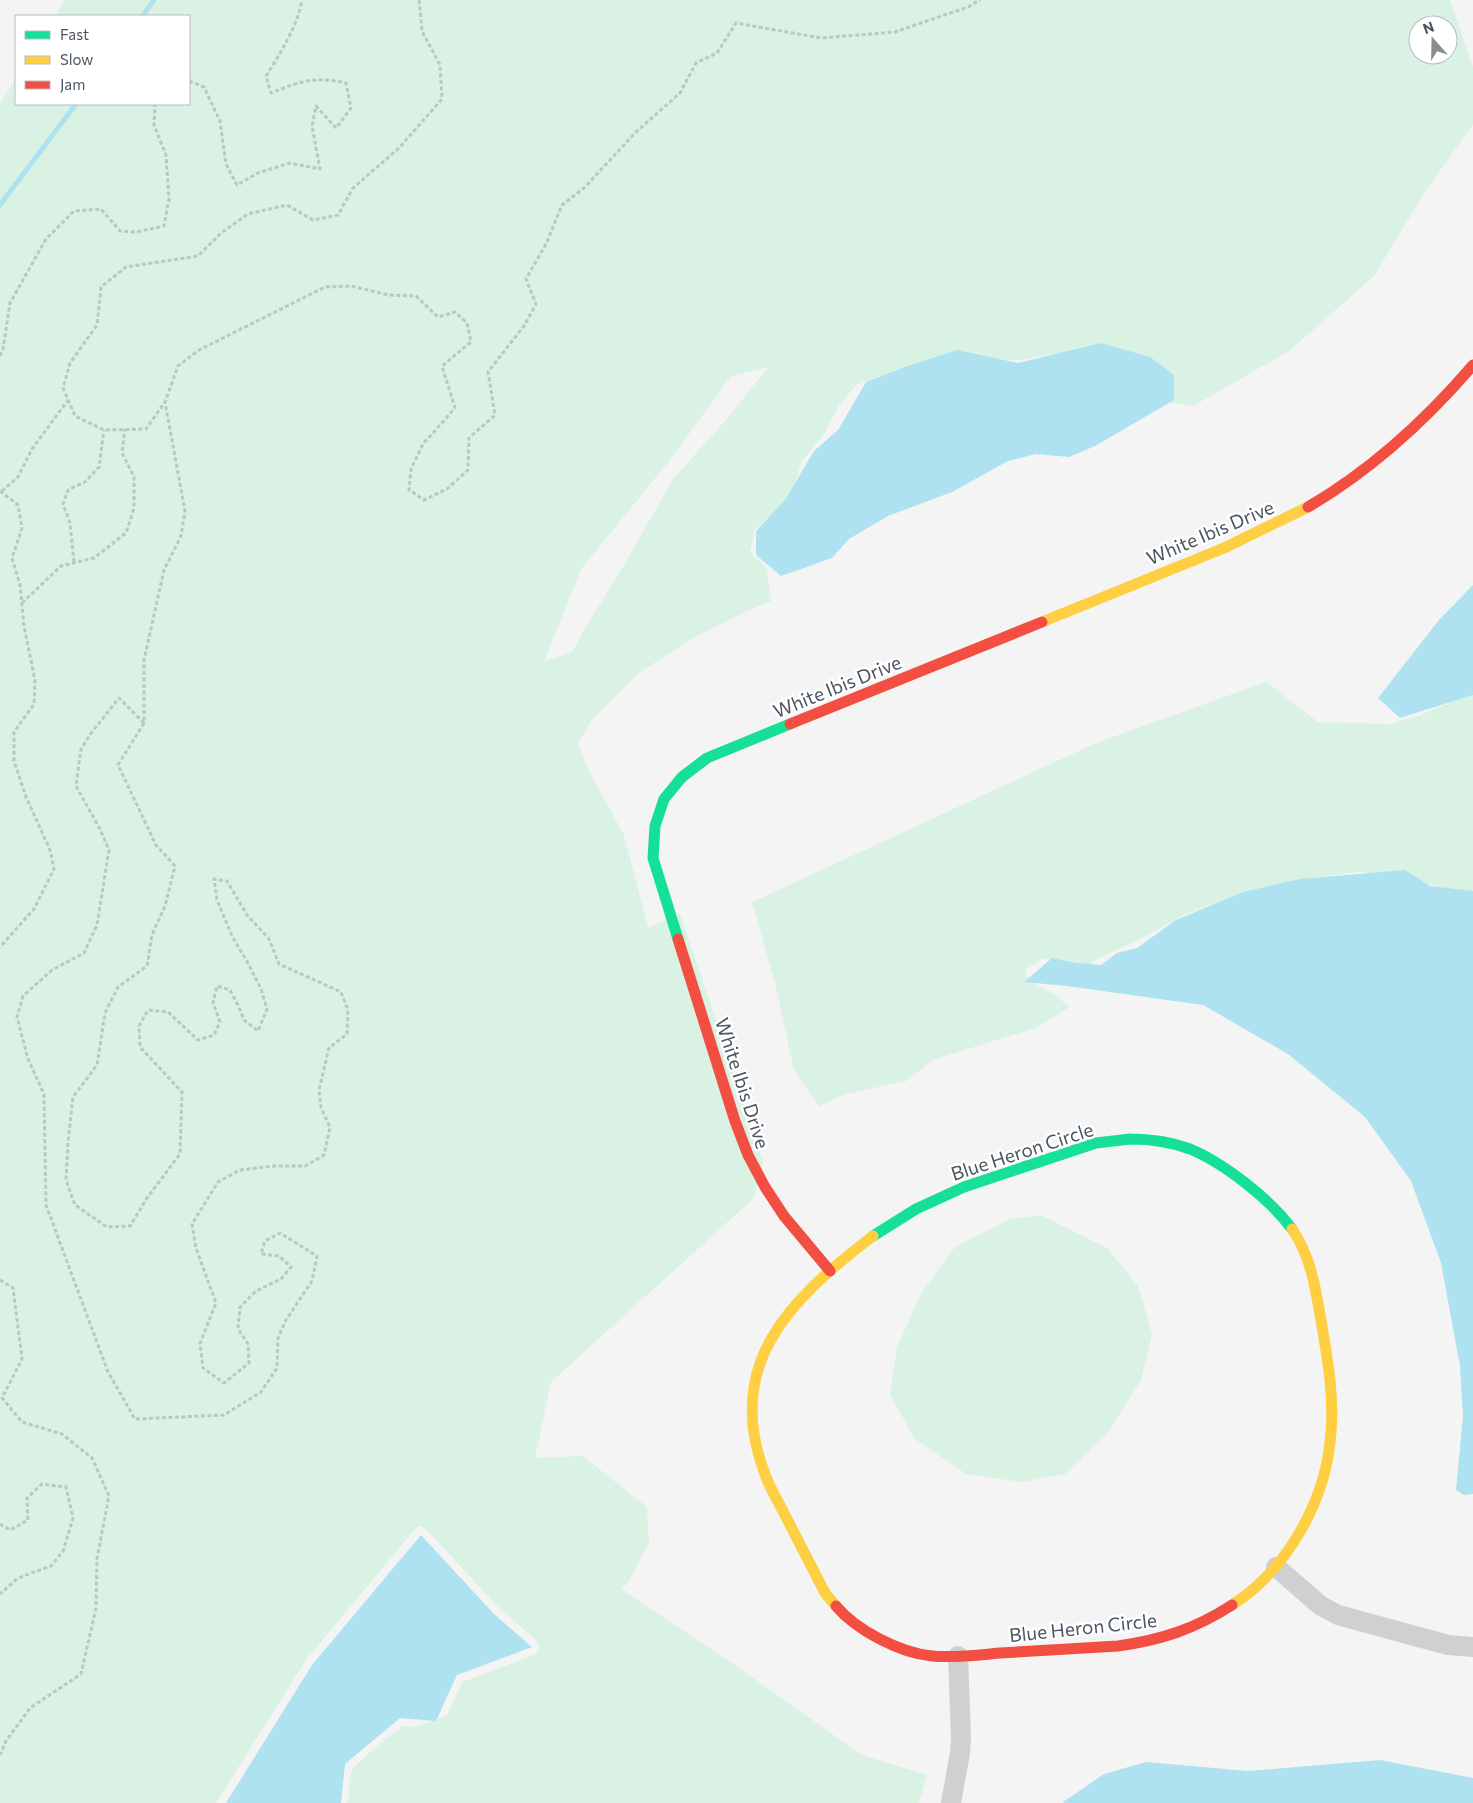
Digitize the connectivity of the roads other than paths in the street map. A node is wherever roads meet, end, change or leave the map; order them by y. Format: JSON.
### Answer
{"nodes":[{"id":1,"x":1473,"y":365,"type":"edge"},
{"id":2,"x":830,"y":1271,"type":"junction"},
{"id":3,"x":1276,"y":1567,"type":"junction"},
{"id":4,"x":1473,"y":1647,"type":"edge"},
{"id":5,"x":958,"y":1656,"type":"junction"},
{"id":6,"x":951,"y":1803,"type":"edge"}],
"edges":[{"from":1,"to":2,"type":"street","name":"White Ibis Drive"},
{"from":2,"to":3,"type":"street","name":"Blue Heron Circle"},
{"from":2,"to":5,"type":"street","name":"Blue Heron Circle"},
{"from":3,"to":4,"type":"street"},
{"from":3,"to":5,"type":"street","name":"Blue Heron Circle"},
{"from":5,"to":6,"type":"street"}]}
